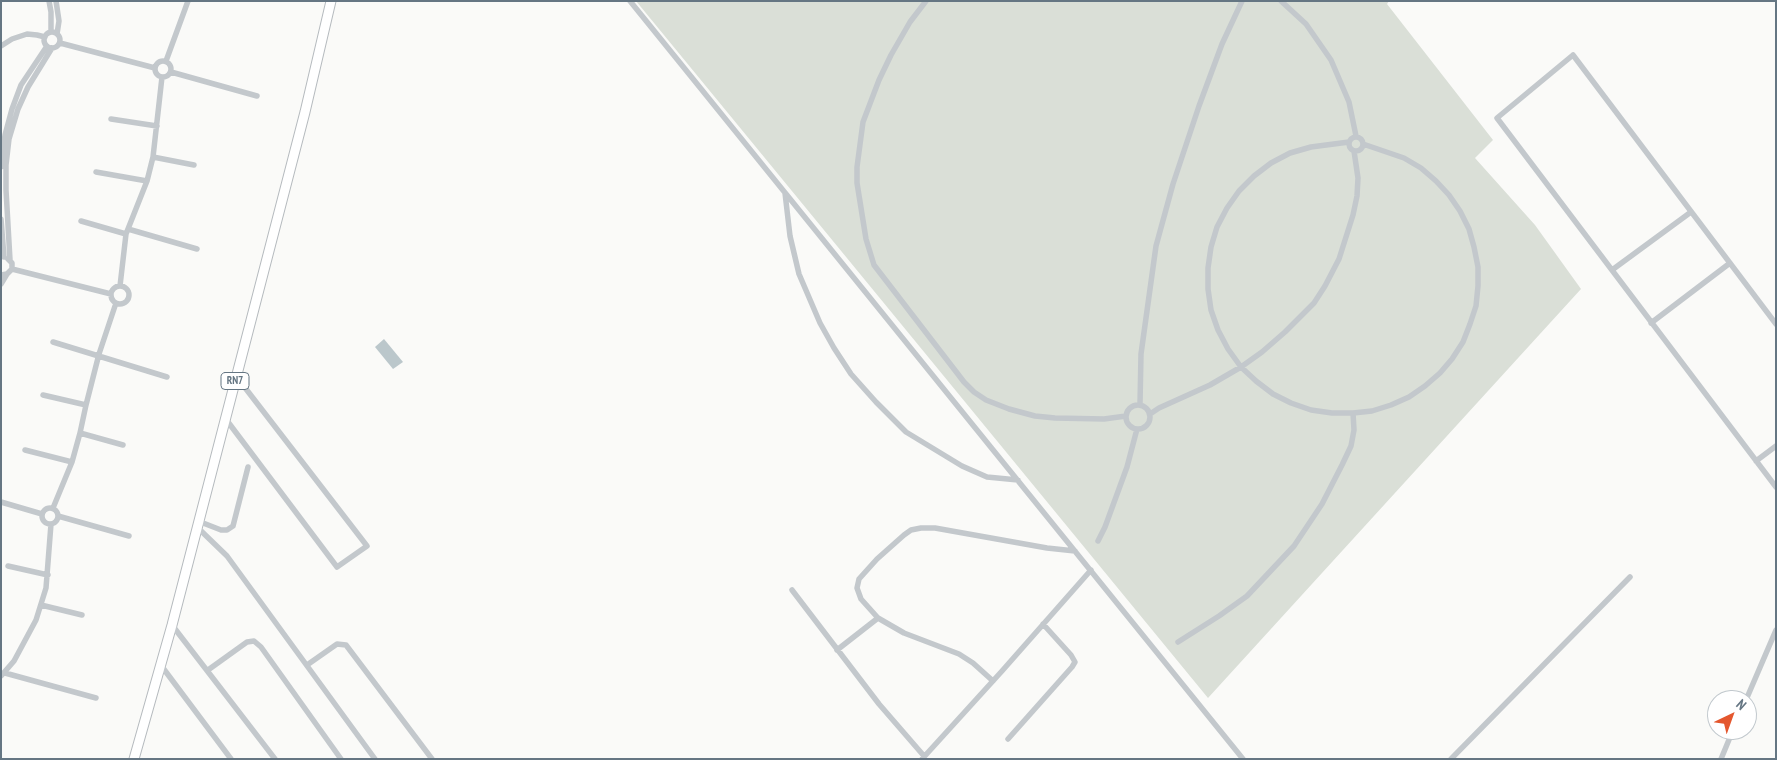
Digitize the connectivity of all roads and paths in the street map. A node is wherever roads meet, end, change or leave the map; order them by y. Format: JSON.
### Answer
{"nodes":[{"id":1,"x":49,"y":1,"type":"edge"},
{"id":2,"x":56,"y":1,"type":"edge"},
{"id":3,"x":188,"y":1,"type":"edge"},
{"id":4,"x":332,"y":1,"type":"edge"},
{"id":5,"x":630,"y":1,"type":"edge"},
{"id":6,"x":926,"y":1,"type":"edge"},
{"id":7,"x":1242,"y":1,"type":"edge"},
{"id":8,"x":1281,"y":1,"type":"edge"},
{"id":9,"x":54,"y":33,"type":"junction"},
{"id":10,"x":45,"y":37,"type":"junction"},
{"id":11,"x":60,"y":43,"type":"junction"},
{"id":12,"x":1,"y":46,"type":"edge"},
{"id":13,"x":50,"y":47,"type":"junction"},
{"id":14,"x":166,"y":61,"type":"junction"},
{"id":15,"x":155,"y":68,"type":"junction"},
{"id":16,"x":171,"y":72,"type":"junction"},
{"id":17,"x":162,"y":77,"type":"junction"},
{"id":18,"x":257,"y":96,"type":"dead end"},
{"id":19,"x":111,"y":119,"type":"dead end"},
{"id":20,"x":157,"y":126,"type":"junction"},
{"id":21,"x":3,"y":135,"type":"edge"},
{"id":22,"x":1356,"y":136,"type":"junction"},
{"id":23,"x":1349,"y":142,"type":"junction"},
{"id":24,"x":1363,"y":144,"type":"junction"},
{"id":25,"x":1354,"y":151,"type":"junction"},
{"id":26,"x":153,"y":157,"type":"junction"},
{"id":27,"x":194,"y":166,"type":"dead end"},
{"id":28,"x":1,"y":167,"type":"edge"},
{"id":29,"x":96,"y":172,"type":"dead end"},
{"id":30,"x":147,"y":181,"type":"junction"},
{"id":31,"x":4,"y":189,"type":"edge"},
{"id":32,"x":785,"y":193,"type":"junction"},
{"id":33,"x":1691,"y":212,"type":"junction"},
{"id":34,"x":1,"y":219,"type":"edge"},
{"id":35,"x":81,"y":221,"type":"dead end"},
{"id":36,"x":127,"y":232,"type":"junction"},
{"id":37,"x":197,"y":249,"type":"dead end"},
{"id":38,"x":2,"y":257,"type":"edge"},
{"id":39,"x":10,"y":260,"type":"junction"},
{"id":40,"x":1730,"y":263,"type":"junction"},
{"id":41,"x":1612,"y":270,"type":"junction"},
{"id":42,"x":7,"y":273,"type":"edge"},
{"id":43,"x":1,"y":284,"type":"edge"},
{"id":44,"x":120,"y":286,"type":"junction"},
{"id":45,"x":111,"y":294,"type":"junction"},
{"id":46,"x":116,"y":303,"type":"junction"},
{"id":47,"x":1651,"y":323,"type":"junction"},
{"id":48,"x":1776,"y":324,"type":"edge"},
{"id":49,"x":53,"y":342,"type":"dead end"},
{"id":50,"x":99,"y":354,"type":"junction"},
{"id":51,"x":1240,"y":367,"type":"junction"},
{"id":52,"x":236,"y":376,"type":"junction"},
{"id":53,"x":167,"y":377,"type":"dead end"},
{"id":54,"x":43,"y":396,"type":"dead end"},
{"id":55,"x":1140,"y":404,"type":"junction"},
{"id":56,"x":86,"y":405,"type":"junction"},
{"id":57,"x":1353,"y":413,"type":"junction"},
{"id":58,"x":1150,"y":414,"type":"junction"},
{"id":59,"x":1126,"y":416,"type":"junction"},
{"id":60,"x":225,"y":418,"type":"junction"},
{"id":61,"x":1137,"y":429,"type":"junction"},
{"id":62,"x":80,"y":433,"type":"junction"},
{"id":63,"x":123,"y":445,"type":"dead end"},
{"id":64,"x":1776,"y":446,"type":"edge"},
{"id":65,"x":25,"y":450,"type":"dead end"},
{"id":66,"x":1756,"y":461,"type":"junction"},
{"id":67,"x":72,"y":462,"type":"junction"},
{"id":68,"x":248,"y":467,"type":"dead end"},
{"id":69,"x":1018,"y":480,"type":"junction"},
{"id":70,"x":1776,"y":487,"type":"edge"},
{"id":71,"x":1,"y":502,"type":"edge"},
{"id":72,"x":53,"y":508,"type":"junction"},
{"id":73,"x":42,"y":514,"type":"junction"},
{"id":74,"x":58,"y":516,"type":"junction"},
{"id":75,"x":51,"y":524,"type":"junction"},
{"id":76,"x":198,"y":524,"type":"junction"},
{"id":77,"x":129,"y":536,"type":"dead end"},
{"id":78,"x":1098,"y":541,"type":"dead end"},
{"id":79,"x":1075,"y":551,"type":"junction"},
{"id":80,"x":8,"y":566,"type":"dead end"},
{"id":81,"x":1091,"y":570,"type":"junction"},
{"id":82,"x":48,"y":575,"type":"junction"},
{"id":83,"x":1630,"y":577,"type":"dead end"},
{"id":84,"x":792,"y":590,"type":"dead end"},
{"id":85,"x":41,"y":605,"type":"junction"},
{"id":86,"x":82,"y":615,"type":"dead end"},
{"id":87,"x":878,"y":618,"type":"junction"},
{"id":88,"x":1043,"y":624,"type":"junction"},
{"id":89,"x":172,"y":625,"type":"junction"},
{"id":90,"x":1776,"y":630,"type":"edge"},
{"id":91,"x":1178,"y":642,"type":"dead end"},
{"id":92,"x":837,"y":650,"type":"junction"},
{"id":93,"x":160,"y":664,"type":"junction"},
{"id":94,"x":307,"y":665,"type":"junction"},
{"id":95,"x":208,"y":670,"type":"junction"},
{"id":96,"x":3,"y":674,"type":"edge"},
{"id":97,"x":993,"y":681,"type":"junction"},
{"id":98,"x":1750,"y":690,"type":"edge"},
{"id":99,"x":96,"y":698,"type":"dead end"},
{"id":100,"x":1008,"y":739,"type":"dead end"},
{"id":101,"x":1729,"y":740,"type":"edge"},
{"id":102,"x":923,"y":758,"type":"edge"},
{"id":103,"x":134,"y":759,"type":"edge"},
{"id":104,"x":231,"y":759,"type":"edge"},
{"id":105,"x":275,"y":759,"type":"edge"},
{"id":106,"x":341,"y":759,"type":"edge"},
{"id":107,"x":375,"y":759,"type":"edge"},
{"id":108,"x":432,"y":759,"type":"edge"},
{"id":109,"x":1243,"y":759,"type":"edge"},
{"id":110,"x":1451,"y":759,"type":"edge"},
{"id":111,"x":1721,"y":759,"type":"edge"}],
"edges":[{"from":1,"to":9,"type":"street"},
{"from":2,"to":9,"type":"street"},
{"from":3,"to":14,"type":"street"},
{"from":4,"to":52,"type":"main road","number":"RN7"},
{"from":5,"to":32,"type":"street"},
{"from":6,"to":59,"type":"street"},
{"from":7,"to":55,"type":"street"},
{"from":8,"to":22,"type":"street"},
{"from":9,"to":10,"type":"street"},
{"from":9,"to":11,"type":"street"},
{"from":10,"to":12,"type":"street"},
{"from":10,"to":13,"type":"street"},
{"from":11,"to":13,"type":"street"},
{"from":11,"to":15,"type":"street"},
{"from":13,"to":21,"type":"street"},
{"from":13,"to":31,"type":"street"},
{"from":14,"to":15,"type":"street"},
{"from":14,"to":16,"type":"street"},
{"from":15,"to":17,"type":"street"},
{"from":16,"to":17,"type":"street"},
{"from":16,"to":18,"type":"street"},
{"from":17,"to":20,"type":"street"},
{"from":19,"to":20,"type":"street"},
{"from":20,"to":26,"type":"street"},
{"from":21,"to":28,"type":"street"},
{"from":22,"to":23,"type":"street"},
{"from":22,"to":24,"type":"street"},
{"from":23,"to":25,"type":"street"},
{"from":23,"to":51,"type":"street"},
{"from":24,"to":25,"type":"street"},
{"from":24,"to":57,"type":"street"},
{"from":25,"to":51,"type":"street"},
{"from":26,"to":27,"type":"street"},
{"from":26,"to":30,"type":"street"},
{"from":29,"to":30,"type":"street"},
{"from":30,"to":36,"type":"street"},
{"from":31,"to":39,"type":"street"},
{"from":32,"to":69,"type":"street"},
{"from":32,"to":69,"type":"street"},
{"from":33,"to":40,"type":"street"},
{"from":33,"to":41,"type":"street"},
{"from":33,"to":41,"type":"street"},
{"from":34,"to":38,"type":"street"},
{"from":35,"to":36,"type":"street"},
{"from":36,"to":37,"type":"street"},
{"from":36,"to":44,"type":"street"},
{"from":38,"to":39,"type":"street"},
{"from":39,"to":42,"type":"street"},
{"from":40,"to":47,"type":"street"},
{"from":40,"to":48,"type":"street"},
{"from":41,"to":47,"type":"street"},
{"from":42,"to":43,"type":"street"},
{"from":42,"to":45,"type":"street"},
{"from":44,"to":45,"type":"street"},
{"from":44,"to":46,"type":"street"},
{"from":45,"to":46,"type":"street"},
{"from":46,"to":50,"type":"street"},
{"from":47,"to":66,"type":"street"},
{"from":49,"to":50,"type":"street"},
{"from":50,"to":53,"type":"street"},
{"from":50,"to":56,"type":"street"},
{"from":51,"to":57,"type":"street"},
{"from":51,"to":58,"type":"street"},
{"from":52,"to":60,"type":"main road","number":"RN7"},
{"from":52,"to":60,"type":"street"},
{"from":54,"to":56,"type":"street"},
{"from":55,"to":58,"type":"street"},
{"from":55,"to":59,"type":"street"},
{"from":56,"to":62,"type":"street"},
{"from":57,"to":91,"type":"street"},
{"from":58,"to":61,"type":"street"},
{"from":59,"to":61,"type":"street"},
{"from":60,"to":76,"type":"main road","number":"RN7"},
{"from":61,"to":78,"type":"street"},
{"from":62,"to":63,"type":"street"},
{"from":62,"to":67,"type":"street"},
{"from":64,"to":66,"type":"street"},
{"from":65,"to":67,"type":"street"},
{"from":66,"to":70,"type":"street"},
{"from":67,"to":72,"type":"street"},
{"from":68,"to":76,"type":"street"},
{"from":69,"to":79,"type":"street"},
{"from":71,"to":73,"type":"street"},
{"from":72,"to":73,"type":"street"},
{"from":72,"to":74,"type":"street"},
{"from":73,"to":75,"type":"street"},
{"from":74,"to":75,"type":"street"},
{"from":74,"to":77,"type":"street"},
{"from":75,"to":82,"type":"street"},
{"from":76,"to":89,"type":"main road","number":"RN7"},
{"from":76,"to":94,"type":"street"},
{"from":79,"to":81,"type":"street"},
{"from":79,"to":87,"type":"street"},
{"from":80,"to":82,"type":"street"},
{"from":81,"to":88,"type":"street"},
{"from":81,"to":109,"type":"street"},
{"from":82,"to":85,"type":"street"},
{"from":83,"to":110,"type":"street"},
{"from":84,"to":92,"type":"street"},
{"from":85,"to":86,"type":"street"},
{"from":85,"to":96,"type":"street"},
{"from":87,"to":92,"type":"street"},
{"from":87,"to":97,"type":"street"},
{"from":88,"to":97,"type":"street"},
{"from":88,"to":100,"type":"street"},
{"from":89,"to":93,"type":"main road","number":"RN7"},
{"from":89,"to":95,"type":"street"},
{"from":90,"to":98,"type":"street"},
{"from":92,"to":102,"type":"street"},
{"from":93,"to":103,"type":"main road","number":"RN7"},
{"from":93,"to":104,"type":"street"},
{"from":94,"to":107,"type":"street"},
{"from":94,"to":108,"type":"street"},
{"from":95,"to":105,"type":"street"},
{"from":95,"to":106,"type":"street"},
{"from":96,"to":99,"type":"street"},
{"from":97,"to":102,"type":"street"},
{"from":101,"to":111,"type":"street"}]}
